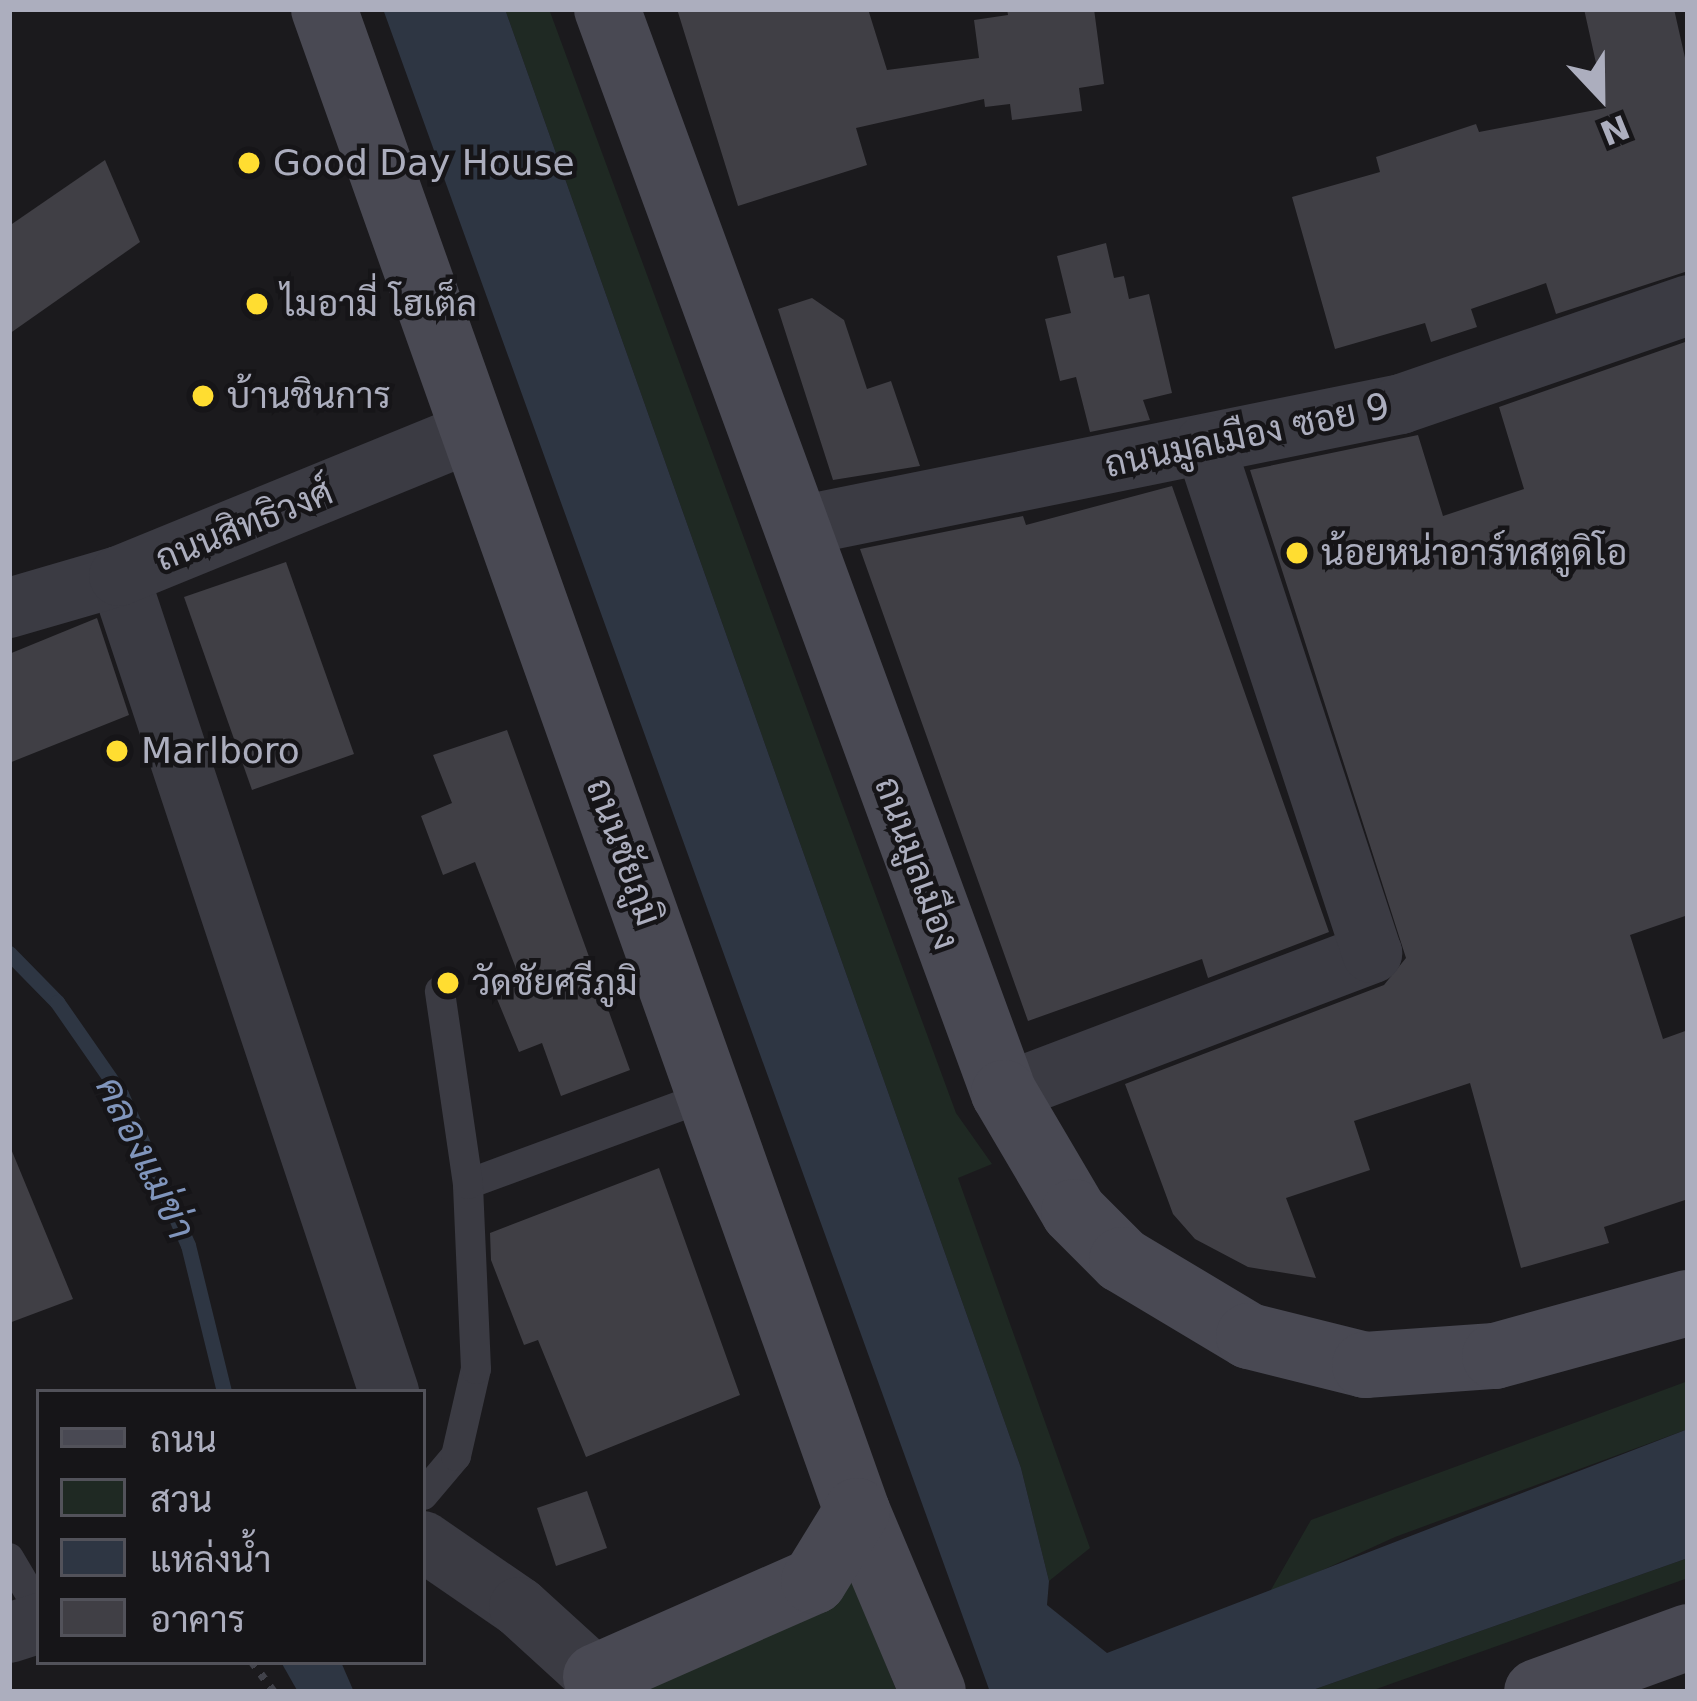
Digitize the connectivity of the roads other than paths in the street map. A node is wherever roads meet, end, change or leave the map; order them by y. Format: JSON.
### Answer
{"nodes":[{"id":1,"x":324,"y":9,"type":"edge"},
{"id":2,"x":608,"y":9,"type":"edge"},
{"id":3,"x":1688,"y":305,"type":"edge"},
{"id":4,"x":474,"y":431,"type":"junction"},
{"id":5,"x":1205,"y":445,"type":"junction"},
{"id":6,"x":795,"y":527,"type":"junction"},
{"id":7,"x":119,"y":576,"type":"junction"},
{"id":8,"x":9,"y":608,"type":"edge"},
{"id":9,"x":440,"y":991,"type":"dead end"},
{"id":10,"x":1004,"y":1093,"type":"junction"},
{"id":11,"x":710,"y":1095,"type":"junction"},
{"id":12,"x":468,"y":1184,"type":"junction"},
{"id":13,"x":1688,"y":1303,"type":"edge"},
{"id":14,"x":387,"y":1389,"type":"edge"},
{"id":15,"x":426,"y":1491,"type":"edge"},
{"id":16,"x":857,"y":1511,"type":"junction"},
{"id":17,"x":426,"y":1543,"type":"edge"},
{"id":18,"x":9,"y":1558,"type":"edge"},
{"id":19,"x":36,"y":1604,"type":"edge"},
{"id":20,"x":1688,"y":1637,"type":"edge"},
{"id":21,"x":596,"y":1677,"type":"joint"},
{"id":22,"x":1543,"y":1691,"type":"edge"},
{"id":23,"x":933,"y":1692,"type":"edge"}],
"edges":[{"from":1,"to":4,"type":"main road","name":"ถนนชัยภูมิ"},
{"from":2,"to":6,"type":"main road","name":"ถนนมูลเมือง"},
{"from":3,"to":5,"type":"street","name":"ถนนมูลเมือง ซอย 9"},
{"from":4,"to":7,"type":"street","name":"ถนนสิทธิวงศ์"},
{"from":4,"to":11,"type":"main road","name":"ถนนชัยภูมิ"},
{"from":5,"to":6,"type":"street","name":"ถนนมูลเมือง ซอย 9"},
{"from":5,"to":10,"type":"street"},
{"from":6,"to":10,"type":"main road","name":"ถนนมูลเมือง"},
{"from":7,"to":8,"type":"street","name":"ถนนสิทธิวงศ์"},
{"from":7,"to":14,"type":"street"},
{"from":9,"to":12,"type":"lane"},
{"from":10,"to":13,"type":"main road","name":"ถนนมูลเมือง"},
{"from":11,"to":12,"type":"lane"},
{"from":11,"to":16,"type":"main road","name":"ถนนชัยภูมิ"},
{"from":12,"to":15,"type":"lane"},
{"from":16,"to":21,"type":"main road"},
{"from":16,"to":23,"type":"main road","name":"ถนนชัยภูมิ"},
{"from":17,"to":21,"type":"street"},
{"from":18,"to":19,"type":"lane"},
{"from":20,"to":22,"type":"main road"}]}
